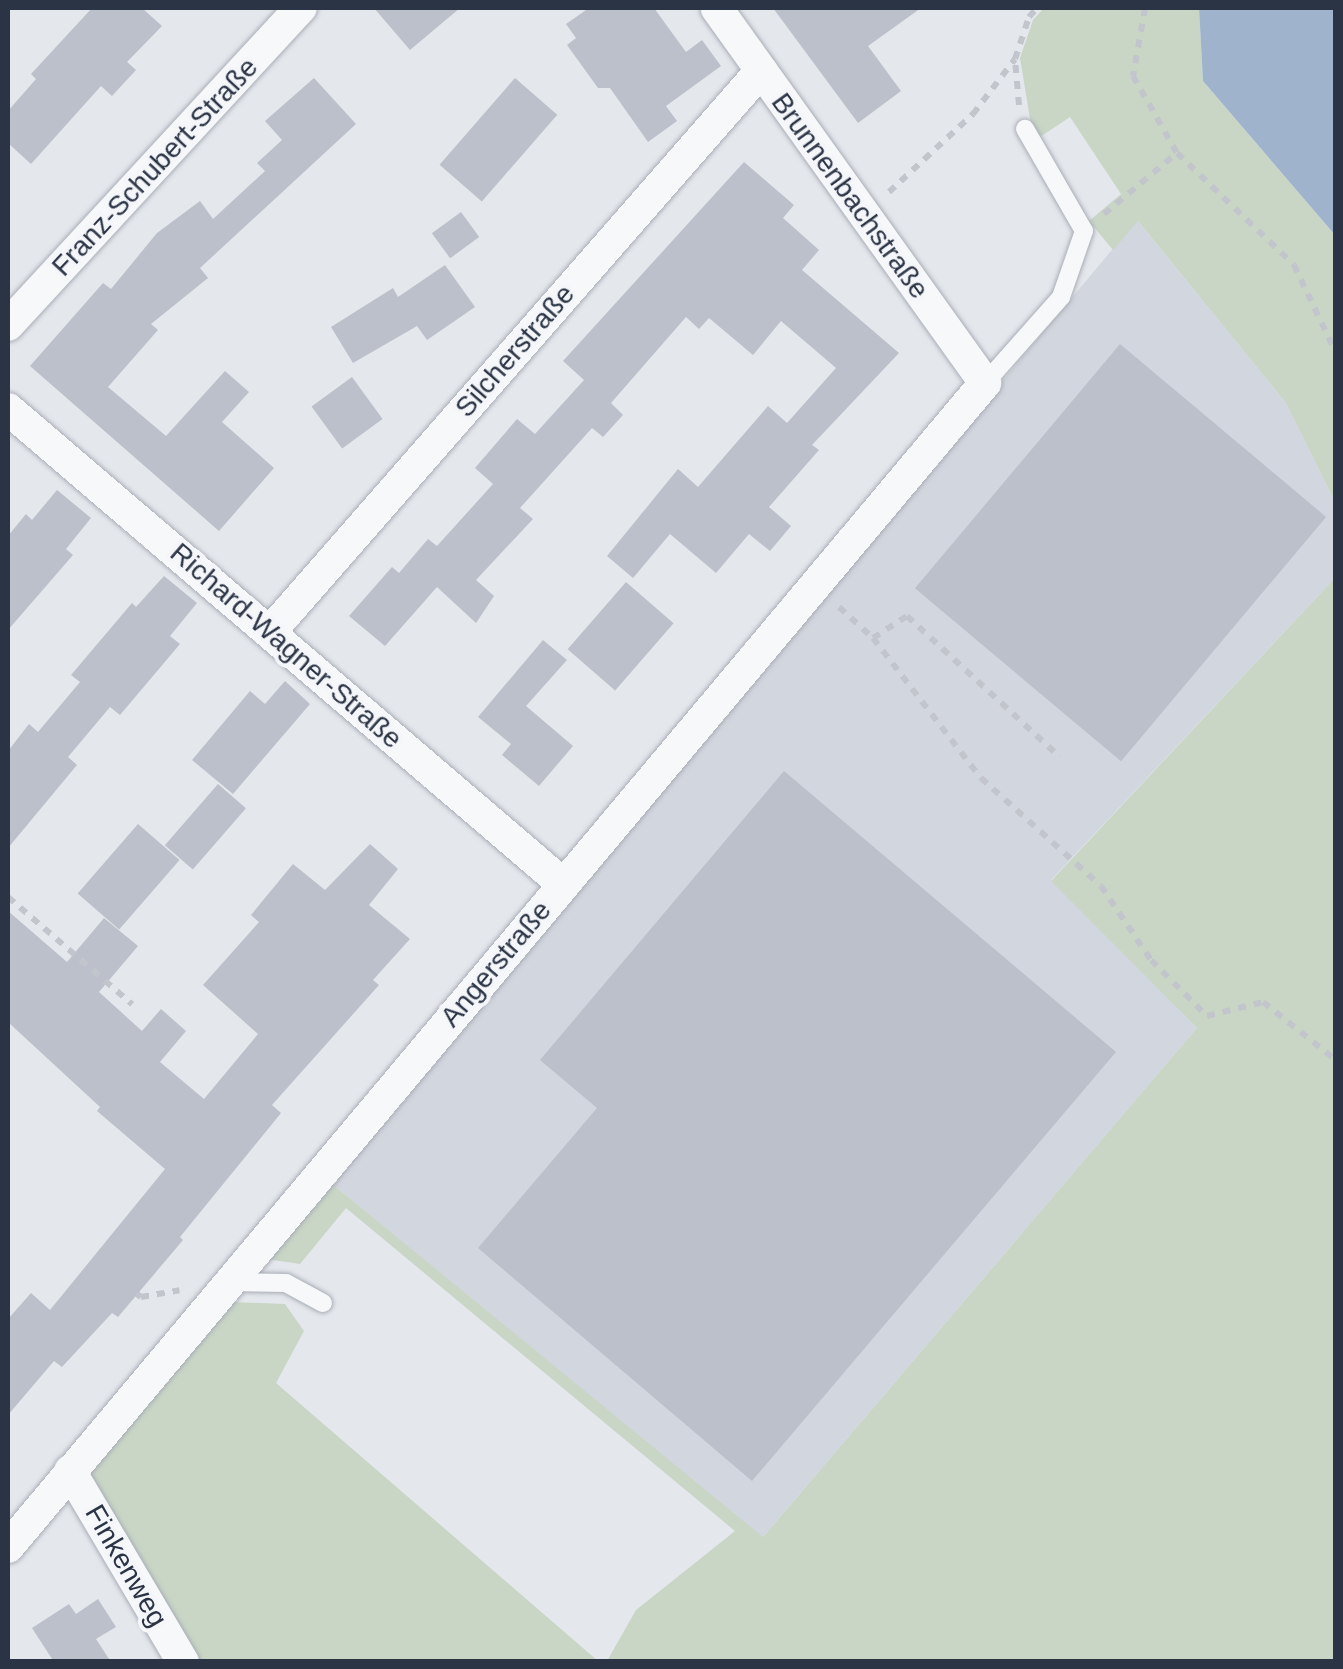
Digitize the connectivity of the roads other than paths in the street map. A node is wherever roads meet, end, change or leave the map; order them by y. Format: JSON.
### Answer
{"nodes":[{"id":1,"x":301,"y":8,"type":"edge"},
{"id":2,"x":717,"y":8,"type":"edge"},
{"id":3,"x":761,"y":71,"type":"junction"},
{"id":4,"x":1025,"y":129,"type":"road end"},
{"id":5,"x":8,"y":325,"type":"edge"},
{"id":6,"x":985,"y":383,"type":"junction"},
{"id":7,"x":8,"y":409,"type":"edge"},
{"id":8,"x":270,"y":632,"type":"junction"},
{"id":9,"x":563,"y":884,"type":"junction"},
{"id":10,"x":228,"y":1282,"type":"junction"},
{"id":11,"x":323,"y":1304,"type":"dead end"},
{"id":12,"x":70,"y":1471,"type":"junction"},
{"id":13,"x":8,"y":1547,"type":"edge"},
{"id":14,"x":182,"y":1662,"type":"edge"}],
"edges":[{"from":1,"to":5,"type":"street","name":"Franz-Schubert-Straße"},
{"from":2,"to":3,"type":"street","name":"Brunnenbachstraße"},
{"from":3,"to":6,"type":"street","name":"Brunnenbachstraße"},
{"from":3,"to":8,"type":"street","name":"Silcherstraße"},
{"from":4,"to":6,"type":"lane"},
{"from":6,"to":9,"type":"street","name":"Angerstraße"},
{"from":7,"to":8,"type":"street","name":"Richard-Wagner-Straße"},
{"from":8,"to":9,"type":"street","name":"Richard-Wagner-Straße"},
{"from":9,"to":10,"type":"street","name":"Angerstraße"},
{"from":10,"to":11,"type":"lane"},
{"from":10,"to":12,"type":"street","name":"Angerstraße"},
{"from":12,"to":13,"type":"street","name":"Angerstraße"},
{"from":12,"to":14,"type":"street","name":"Finkenweg"}]}
